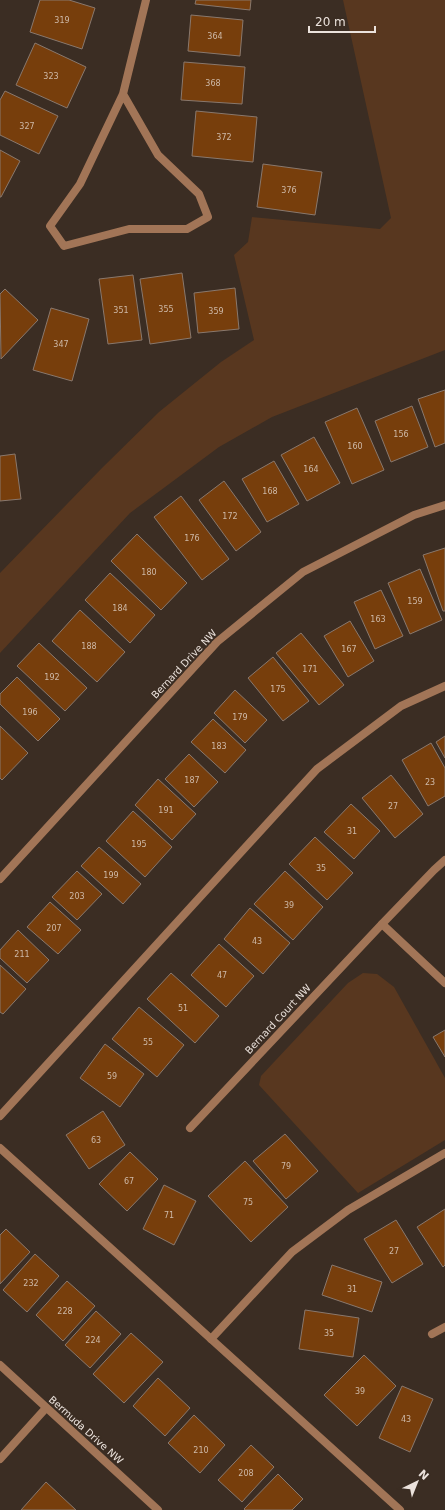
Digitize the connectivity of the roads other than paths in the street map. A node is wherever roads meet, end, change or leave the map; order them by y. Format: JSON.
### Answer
{"nodes":[{"id":1,"x":146,"y":0,"type":"edge"},
{"id":2,"x":123,"y":94,"type":"junction"},
{"id":3,"x":445,"y":505,"type":"edge"},
{"id":4,"x":445,"y":686,"type":"edge"},
{"id":5,"x":445,"y":860,"type":"edge"},
{"id":6,"x":0,"y":879,"type":"edge"},
{"id":7,"x":382,"y":924,"type":"junction"},
{"id":8,"x":445,"y":983,"type":"edge"},
{"id":9,"x":0,"y":1116,"type":"edge"},
{"id":10,"x":190,"y":1128,"type":"dead end"},
{"id":11,"x":0,"y":1148,"type":"edge"},
{"id":12,"x":445,"y":1154,"type":"edge"},
{"id":13,"x":445,"y":1327,"type":"edge"},
{"id":14,"x":432,"y":1334,"type":"dead end"},
{"id":15,"x":211,"y":1339,"type":"junction"},
{"id":16,"x":0,"y":1365,"type":"edge"},
{"id":17,"x":46,"y":1408,"type":"junction"},
{"id":18,"x":0,"y":1459,"type":"edge"},
{"id":19,"x":158,"y":1510,"type":"edge"},
{"id":20,"x":400,"y":1510,"type":"edge"}],
"edges":[{"from":1,"to":2,"type":"street"},
{"from":2,"to":2,"type":"street"},
{"from":3,"to":6,"type":"street","name":"Bernard Drive NW"},
{"from":4,"to":9,"type":"street"},
{"from":5,"to":7,"type":"street","name":"Bernard Court NW"},
{"from":7,"to":8,"type":"street"},
{"from":7,"to":10,"type":"street","name":"Bernard Court NW"},
{"from":11,"to":15,"type":"street"},
{"from":12,"to":15,"type":"street"},
{"from":13,"to":14,"type":"street"},
{"from":15,"to":20,"type":"street"},
{"from":16,"to":17,"type":"street","name":"Bermuda Drive NW"},
{"from":17,"to":18,"type":"street"},
{"from":17,"to":19,"type":"street","name":"Bermuda Drive NW"}]}
